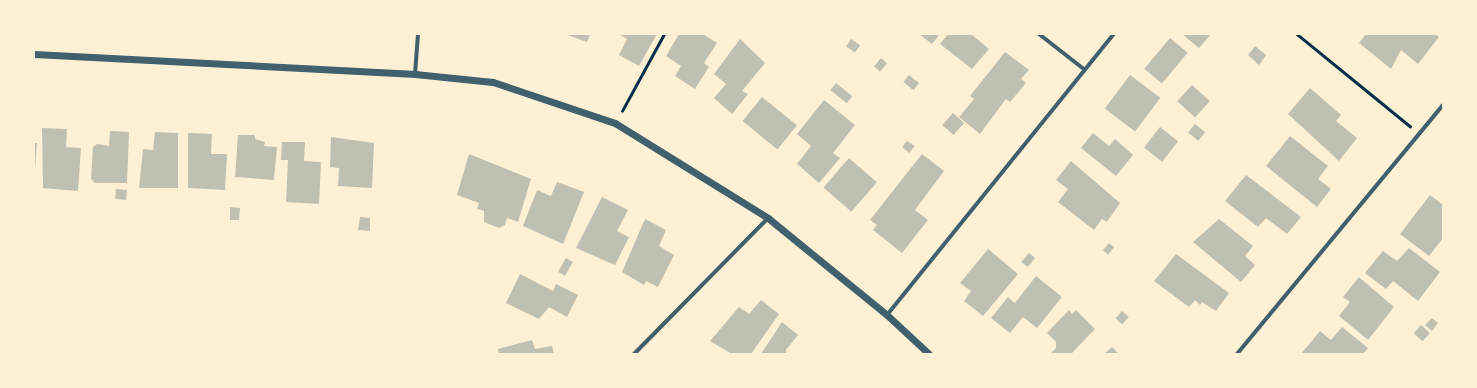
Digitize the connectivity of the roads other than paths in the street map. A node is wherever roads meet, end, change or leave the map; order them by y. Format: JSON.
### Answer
{"nodes":[{"id":1,"x":418,"y":34,"type":"edge"},
{"id":2,"x":1039,"y":34,"type":"edge"},
{"id":3,"x":1114,"y":34,"type":"edge"},
{"id":4,"x":34,"y":54,"type":"edge"},
{"id":5,"x":1085,"y":70,"type":"junction"},
{"id":6,"x":415,"y":74,"type":"junction"},
{"id":7,"x":1443,"y":105,"type":"edge"},
{"id":8,"x":768,"y":218,"type":"junction"},
{"id":9,"x":887,"y":315,"type":"junction"},
{"id":10,"x":634,"y":354,"type":"edge"},
{"id":11,"x":929,"y":354,"type":"edge"},
{"id":12,"x":1237,"y":354,"type":"edge"}],
"edges":[{"from":1,"to":6,"type":"street"},
{"from":2,"to":5,"type":"street"},
{"from":3,"to":5,"type":"street"},
{"from":4,"to":6,"type":"street"},
{"from":5,"to":9,"type":"street"},
{"from":6,"to":8,"type":"street"},
{"from":7,"to":12,"type":"street"},
{"from":8,"to":9,"type":"street"},
{"from":8,"to":10,"type":"street"},
{"from":9,"to":11,"type":"street"}]}
